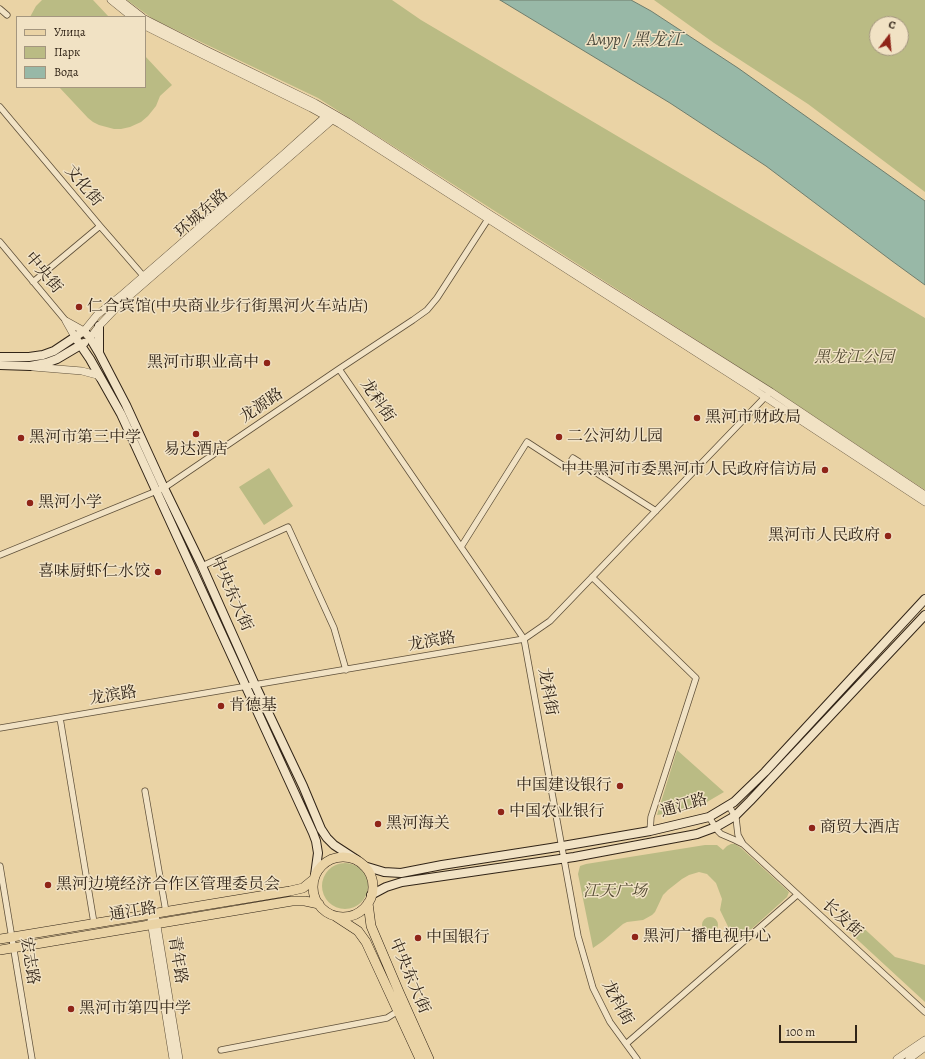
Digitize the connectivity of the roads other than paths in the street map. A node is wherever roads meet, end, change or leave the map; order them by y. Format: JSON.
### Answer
{"nodes":[{"id":1,"x":111,"y":0,"type":"edge"},
{"id":2,"x":120,"y":0,"type":"edge"},
{"id":3,"x":0,"y":9,"type":"edge"},
{"id":4,"x":7,"y":15,"type":"dead end"},
{"id":5,"x":131,"y":16,"type":"edge"},
{"id":6,"x":141,"y":16,"type":"edge"},
{"id":7,"x":146,"y":20,"type":"edge"},
{"id":8,"x":146,"y":26,"type":"edge"},
{"id":9,"x":0,"y":107,"type":"edge"},
{"id":10,"x":331,"y":115,"type":"junction"},
{"id":11,"x":489,"y":217,"type":"junction"},
{"id":12,"x":100,"y":226,"type":"junction"},
{"id":13,"x":0,"y":242,"type":"edge"},
{"id":14,"x":145,"y":278,"type":"junction"},
{"id":15,"x":33,"y":282,"type":"junction"},
{"id":16,"x":66,"y":321,"type":"junction"},
{"id":17,"x":99,"y":326,"type":"junction"},
{"id":18,"x":84,"y":331,"type":"junction"},
{"id":19,"x":75,"y":337,"type":"junction"},
{"id":20,"x":90,"y":338,"type":"junction"},
{"id":21,"x":81,"y":345,"type":"junction"},
{"id":22,"x":99,"y":353,"type":"junction"},
{"id":23,"x":0,"y":357,"type":"edge"},
{"id":24,"x":0,"y":365,"type":"edge"},
{"id":25,"x":11,"y":366,"type":"junction"},
{"id":26,"x":339,"y":369,"type":"junction"},
{"id":27,"x":104,"y":382,"type":"junction"},
{"id":28,"x":768,"y":394,"type":"junction"},
{"id":29,"x":160,"y":490,"type":"junction"},
{"id":30,"x":925,"y":495,"type":"edge"},
{"id":31,"x":925,"y":502,"type":"edge"},
{"id":32,"x":656,"y":511,"type":"junction"},
{"id":33,"x":460,"y":547,"type":"junction"},
{"id":34,"x":0,"y":555,"type":"edge"},
{"id":35,"x":202,"y":566,"type":"junction"},
{"id":36,"x":592,"y":577,"type":"junction"},
{"id":37,"x":925,"y":599,"type":"edge"},
{"id":38,"x":925,"y":615,"type":"edge"},
{"id":39,"x":524,"y":639,"type":"junction"},
{"id":40,"x":346,"y":670,"type":"junction"},
{"id":41,"x":255,"y":685,"type":"junction"},
{"id":42,"x":246,"y":686,"type":"junction"},
{"id":43,"x":60,"y":718,"type":"junction"},
{"id":44,"x":0,"y":728,"type":"edge"},
{"id":45,"x":146,"y":791,"type":"dead end"},
{"id":46,"x":729,"y":806,"type":"junction"},
{"id":47,"x":735,"y":816,"type":"junction"},
{"id":48,"x":709,"y":817,"type":"junction"},
{"id":49,"x":716,"y":827,"type":"junction"},
{"id":50,"x":650,"y":831,"type":"junction"},
{"id":51,"x":743,"y":844,"type":"junction"},
{"id":52,"x":562,"y":846,"type":"junction"},
{"id":53,"x":564,"y":858,"type":"junction"},
{"id":54,"x":361,"y":863,"type":"junction"},
{"id":55,"x":0,"y":866,"type":"edge"},
{"id":56,"x":315,"y":877,"type":"junction"},
{"id":57,"x":797,"y":895,"type":"junction"},
{"id":58,"x":370,"y":899,"type":"junction"},
{"id":59,"x":319,"y":904,"type":"junction"},
{"id":60,"x":166,"y":912,"type":"junction"},
{"id":61,"x":152,"y":914,"type":"junction"},
{"id":62,"x":330,"y":914,"type":"junction"},
{"id":63,"x":94,"y":923,"type":"junction"},
{"id":64,"x":154,"y":924,"type":"junction"},
{"id":65,"x":12,"y":937,"type":"junction"},
{"id":66,"x":0,"y":939,"type":"edge"},
{"id":67,"x":14,"y":947,"type":"junction"},
{"id":68,"x":0,"y":950,"type":"edge"},
{"id":69,"x":398,"y":1011,"type":"junction"},
{"id":70,"x":925,"y":1012,"type":"edge"},
{"id":71,"x":925,"y":1040,"type":"edge"},
{"id":72,"x":626,"y":1044,"type":"junction"},
{"id":73,"x":925,"y":1047,"type":"edge"},
{"id":74,"x":221,"y":1050,"type":"dead end"},
{"id":75,"x":32,"y":1059,"type":"edge"},
{"id":76,"x":173,"y":1059,"type":"edge"},
{"id":77,"x":180,"y":1059,"type":"edge"},
{"id":78,"x":420,"y":1059,"type":"edge"},
{"id":79,"x":429,"y":1059,"type":"edge"},
{"id":80,"x":637,"y":1059,"type":"edge"},
{"id":81,"x":897,"y":1059,"type":"edge"},
{"id":82,"x":909,"y":1059,"type":"edge"}],
"edges":[{"from":1,"to":5,"type":"street"},
{"from":2,"to":6,"type":"street"},
{"from":3,"to":4,"type":"street"},
{"from":7,"to":10,"type":"street"},
{"from":8,"to":10,"type":"street"},
{"from":9,"to":12,"type":"street","name":"文化街"},
{"from":10,"to":11,"type":"street"},
{"from":10,"to":14,"type":"street","name":"环城东路"},
{"from":11,"to":26,"type":"street","name":"龙源路"},
{"from":11,"to":28,"type":"street"},
{"from":12,"to":14,"type":"street","name":"文化街"},
{"from":12,"to":15,"type":"street"},
{"from":13,"to":15,"type":"street","name":"中央街"},
{"from":14,"to":17,"type":"street","name":"环城东路"},
{"from":14,"to":18,"type":"street","name":"环城东路"},
{"from":15,"to":16,"type":"street","name":"中央街"},
{"from":16,"to":18,"type":"street"},
{"from":16,"to":19,"type":"street"},
{"from":17,"to":20,"type":"street","name":"环城东路"},
{"from":17,"to":22,"type":"main road"},
{"from":18,"to":19,"type":"main road"},
{"from":18,"to":20,"type":"main road","name":"中央东大街"},
{"from":19,"to":21,"type":"main road","name":"中央东大街"},
{"from":19,"to":23,"type":"main road"},
{"from":20,"to":21,"type":"main road"},
{"from":20,"to":22,"type":"main road","name":"中央东大街"},
{"from":21,"to":25,"type":"main road"},
{"from":21,"to":27,"type":"main road","name":"中央东大街"},
{"from":22,"to":29,"type":"main road","name":"中央东大街"},
{"from":24,"to":25,"type":"main road"},
{"from":25,"to":27,"type":"street"},
{"from":26,"to":29,"type":"street","name":"龙源路"},
{"from":26,"to":33,"type":"street","name":"龙科街"},
{"from":27,"to":29,"type":"main road","name":"中央东大街"},
{"from":28,"to":30,"type":"street"},
{"from":28,"to":31,"type":"street"},
{"from":28,"to":32,"type":"street","name":"龙滨路"},
{"from":29,"to":34,"type":"street","name":"龙源路"},
{"from":29,"to":35,"type":"main road","name":"中央东大街"},
{"from":29,"to":42,"type":"main road","name":"中央东大街"},
{"from":32,"to":33,"type":"street"},
{"from":32,"to":36,"type":"street","name":"龙滨路"},
{"from":33,"to":39,"type":"street","name":"龙科街"},
{"from":35,"to":40,"type":"street"},
{"from":35,"to":41,"type":"main road","name":"中央东大街"},
{"from":36,"to":39,"type":"street","name":"龙滨路"},
{"from":36,"to":50,"type":"street"},
{"from":37,"to":46,"type":"main road","name":"通江路"},
{"from":38,"to":47,"type":"main road","name":"通江路"},
{"from":39,"to":40,"type":"street","name":"龙滨路"},
{"from":39,"to":52,"type":"street","name":"龙科街"},
{"from":40,"to":41,"type":"street","name":"龙滨路"},
{"from":41,"to":42,"type":"street","name":"龙滨路"},
{"from":41,"to":54,"type":"main road","name":"中央东大街"},
{"from":42,"to":43,"type":"street","name":"龙滨路"},
{"from":42,"to":56,"type":"main road","name":"中央东大街"},
{"from":43,"to":44,"type":"street","name":"龙滨路"},
{"from":43,"to":63,"type":"street"},
{"from":45,"to":60,"type":"street"},
{"from":46,"to":47,"type":"street","name":"长发街"},
{"from":46,"to":48,"type":"main road","name":"通江路"},
{"from":47,"to":49,"type":"main road","name":"通江路"},
{"from":47,"to":51,"type":"street","name":"长发街"},
{"from":48,"to":49,"type":"street","name":"长发街"},
{"from":48,"to":50,"type":"main road","name":"通江路"},
{"from":49,"to":51,"type":"street","name":"长发街"},
{"from":49,"to":53,"type":"main road","name":"通江路"},
{"from":50,"to":52,"type":"main road","name":"通江路"},
{"from":51,"to":57,"type":"street","name":"长发街"},
{"from":52,"to":53,"type":"street","name":"龙科街"},
{"from":52,"to":54,"type":"main road","name":"通江路"},
{"from":53,"to":58,"type":"main road","name":"通江路"},
{"from":53,"to":72,"type":"street","name":"龙科街"},
{"from":54,"to":56,"type":"main road"},
{"from":54,"to":58,"type":"main road"},
{"from":55,"to":65,"type":"street","name":"宏志路"},
{"from":56,"to":59,"type":"main road"},
{"from":56,"to":60,"type":"main road","name":"通江路"},
{"from":57,"to":70,"type":"street","name":"长发街"},
{"from":57,"to":72,"type":"street"},
{"from":58,"to":62,"type":"main road"},
{"from":58,"to":79,"type":"main road","name":"中央东大街"},
{"from":59,"to":62,"type":"main road"},
{"from":59,"to":64,"type":"main road","name":"通江路"},
{"from":60,"to":61,"type":"main road","name":"通江路"},
{"from":61,"to":63,"type":"main road","name":"通江路"},
{"from":61,"to":64,"type":"street","name":"青年路"},
{"from":62,"to":69,"type":"main road"},
{"from":63,"to":65,"type":"main road","name":"通江路"},
{"from":64,"to":67,"type":"main road","name":"通江路"},
{"from":64,"to":76,"type":"street","name":"青年路"},
{"from":64,"to":77,"type":"street","name":"青年路"},
{"from":65,"to":66,"type":"main road","name":"通江路"},
{"from":65,"to":67,"type":"street","name":"宏志路"},
{"from":67,"to":68,"type":"main road","name":"通江路"},
{"from":67,"to":75,"type":"street","name":"宏志路"},
{"from":69,"to":74,"type":"street"},
{"from":69,"to":78,"type":"main road"},
{"from":71,"to":81,"type":"street"},
{"from":72,"to":80,"type":"street","name":"龙科街"},
{"from":73,"to":82,"type":"street"}]}
